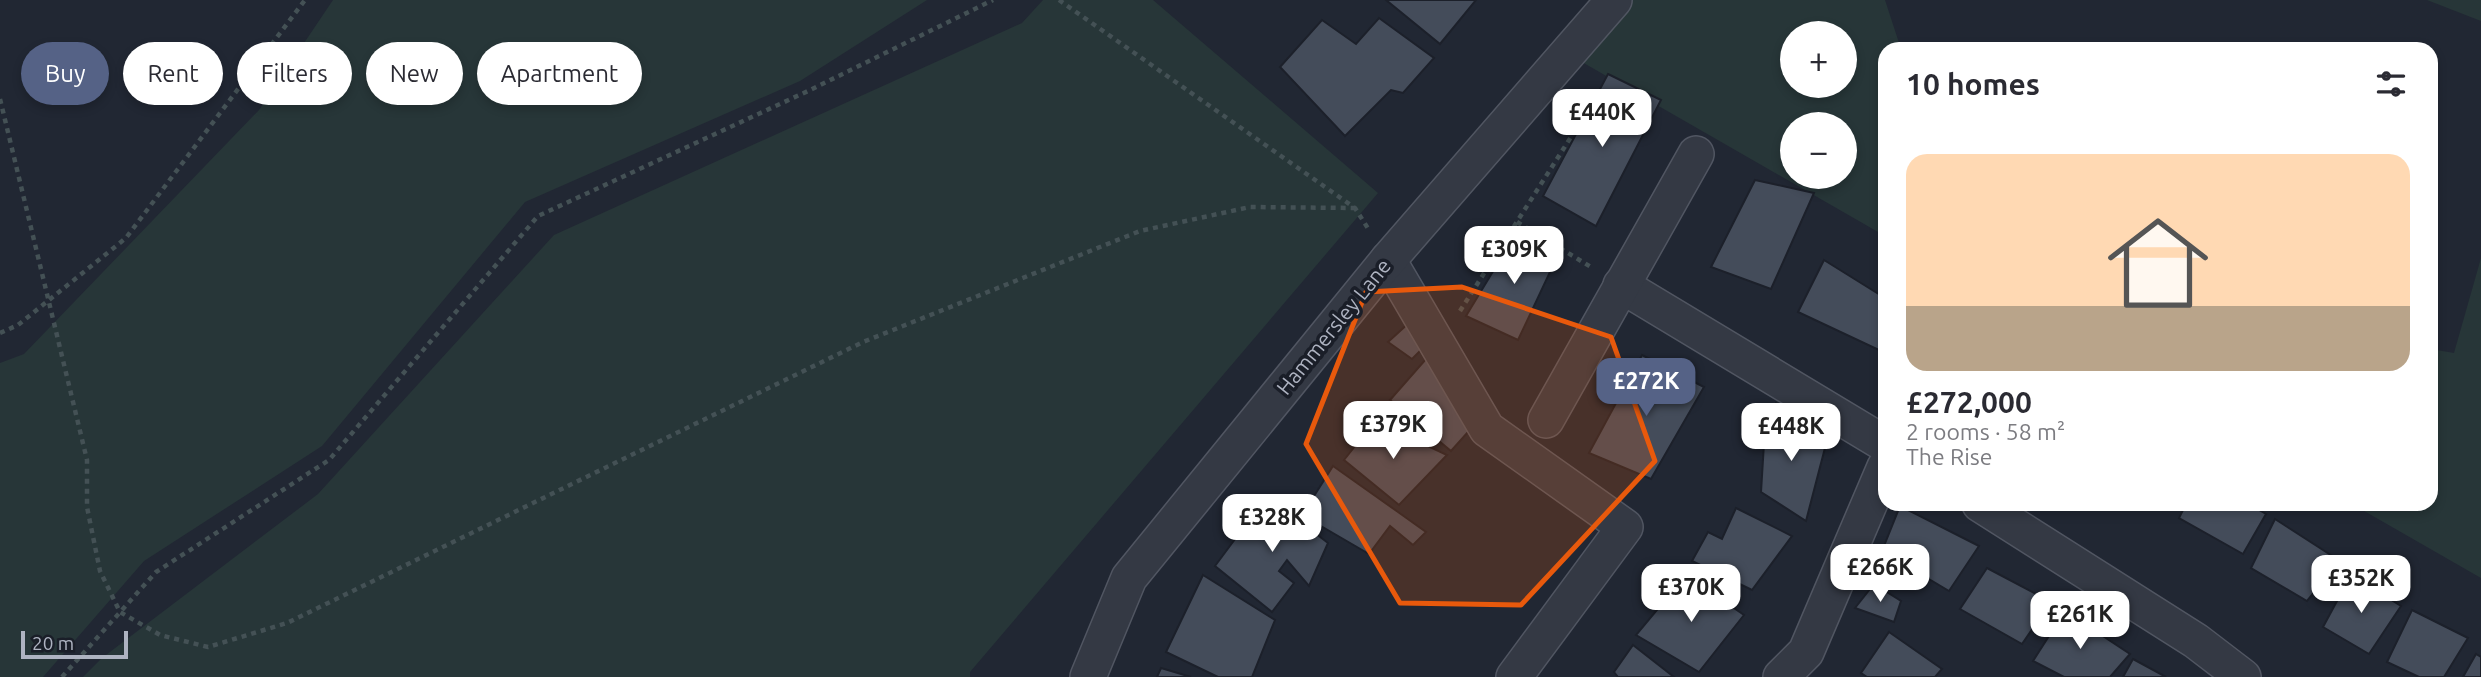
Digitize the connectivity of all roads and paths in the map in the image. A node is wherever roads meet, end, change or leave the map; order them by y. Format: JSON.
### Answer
{"nodes":[{"id":1,"x":305,"y":0,"type":"edge"},
{"id":2,"x":993,"y":0,"type":"edge"},
{"id":3,"x":1059,"y":0,"type":"edge"},
{"id":4,"x":1614,"y":0,"type":"edge"},
{"id":5,"x":0,"y":99,"type":"edge"},
{"id":6,"x":1578,"y":126,"type":"dead end"},
{"id":7,"x":1696,"y":154,"type":"dead end"},
{"id":8,"x":1354,"y":208,"type":"junction"},
{"id":9,"x":1517,"y":222,"type":"junction"},
{"id":10,"x":1388,"y":260,"type":"junction"},
{"id":11,"x":1621,"y":285,"type":"junction"},
{"id":12,"x":46,"y":302,"type":"junction"},
{"id":13,"x":1458,"y":314,"type":"dead end"},
{"id":14,"x":0,"y":333,"type":"edge"},
{"id":15,"x":1546,"y":420,"type":"dead end"},
{"id":16,"x":1878,"y":440,"type":"edge"},
{"id":17,"x":1878,"y":483,"type":"edge"},
{"id":18,"x":1991,"y":511,"type":"edge"},
{"id":19,"x":120,"y":612,"type":"junction"},
{"id":20,"x":62,"y":677,"type":"edge"},
{"id":21,"x":1088,"y":677,"type":"edge"},
{"id":22,"x":1514,"y":677,"type":"edge"},
{"id":23,"x":1781,"y":677,"type":"edge"},
{"id":24,"x":2243,"y":677,"type":"edge"}],
"edges":[{"from":1,"to":12,"type":"path"},
{"from":2,"to":19,"type":"path"},
{"from":3,"to":8,"type":"path"},
{"from":4,"to":10,"type":"street","name":"Hammersley Lane"},
{"from":5,"to":12,"type":"path"},
{"from":6,"to":9,"type":"path"},
{"from":7,"to":11,"type":"street"},
{"from":8,"to":10,"type":"path"},
{"from":8,"to":19,"type":"path"},
{"from":9,"to":11,"type":"path"},
{"from":9,"to":13,"type":"path"},
{"from":10,"to":21,"type":"street","name":"Hammersley Lane"},
{"from":10,"to":22,"type":"street"},
{"from":11,"to":15,"type":"street"},
{"from":11,"to":16,"type":"street"},
{"from":12,"to":14,"type":"path"},
{"from":12,"to":19,"type":"path"},
{"from":17,"to":23,"type":"street"},
{"from":18,"to":24,"type":"street"},
{"from":19,"to":20,"type":"path"}]}
